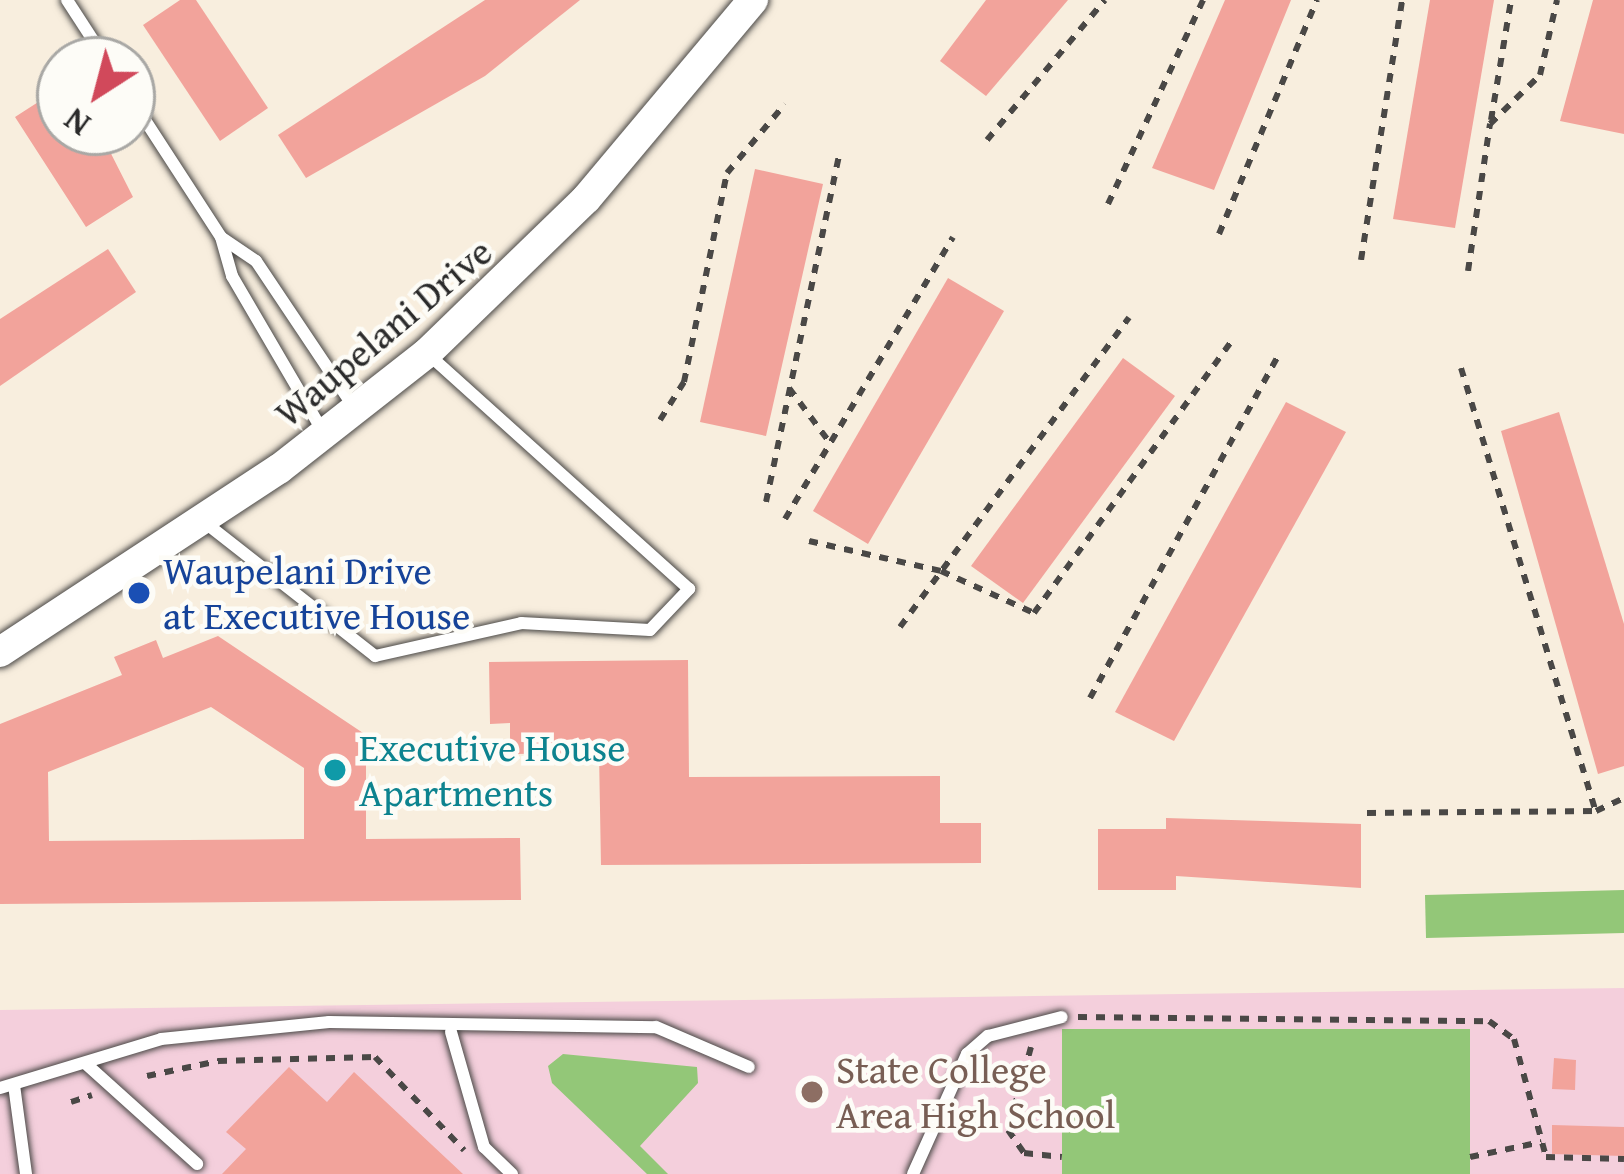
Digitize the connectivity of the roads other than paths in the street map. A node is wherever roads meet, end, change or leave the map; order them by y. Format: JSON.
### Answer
{"nodes":[{"id":1,"x":67,"y":0,"type":"edge"},
{"id":2,"x":752,"y":0,"type":"edge"},
{"id":3,"x":90,"y":36,"type":"edge"},
{"id":4,"x":156,"y":137,"type":"edge"},
{"id":5,"x":221,"y":237,"type":"junction"},
{"id":6,"x":427,"y":353,"type":"junction"},
{"id":7,"x":356,"y":411,"type":"junction"},
{"id":8,"x":326,"y":436,"type":"junction"},
{"id":9,"x":203,"y":521,"type":"junction"},
{"id":10,"x":0,"y":652,"type":"edge"},
{"id":11,"x":1062,"y":1018,"type":"road end"},
{"id":12,"x":451,"y":1032,"type":"junction"},
{"id":13,"x":85,"y":1063,"type":"junction"},
{"id":14,"x":748,"y":1067,"type":"dead end"},
{"id":15,"x":7,"y":1087,"type":"edge"},
{"id":16,"x":197,"y":1164,"type":"dead end"},
{"id":17,"x":26,"y":1174,"type":"edge"},
{"id":18,"x":512,"y":1174,"type":"edge"},
{"id":19,"x":913,"y":1174,"type":"edge"}],
"edges":[{"from":1,"to":3,"type":"lane"},
{"from":2,"to":6,"type":"street","name":"Waupelani Drive"},
{"from":4,"to":5,"type":"lane"},
{"from":5,"to":7,"type":"lane"},
{"from":5,"to":8,"type":"lane"},
{"from":6,"to":7,"type":"street","name":"Waupelani Drive"},
{"from":6,"to":9,"type":"lane"},
{"from":7,"to":8,"type":"street","name":"Waupelani Drive"},
{"from":8,"to":9,"type":"street","name":"Waupelani Drive"},
{"from":9,"to":10,"type":"street","name":"Waupelani Drive"},
{"from":11,"to":19,"type":"lane"},
{"from":12,"to":13,"type":"lane"},
{"from":12,"to":14,"type":"lane"},
{"from":12,"to":18,"type":"lane"},
{"from":13,"to":15,"type":"lane"},
{"from":13,"to":16,"type":"lane"},
{"from":15,"to":17,"type":"lane"}]}
